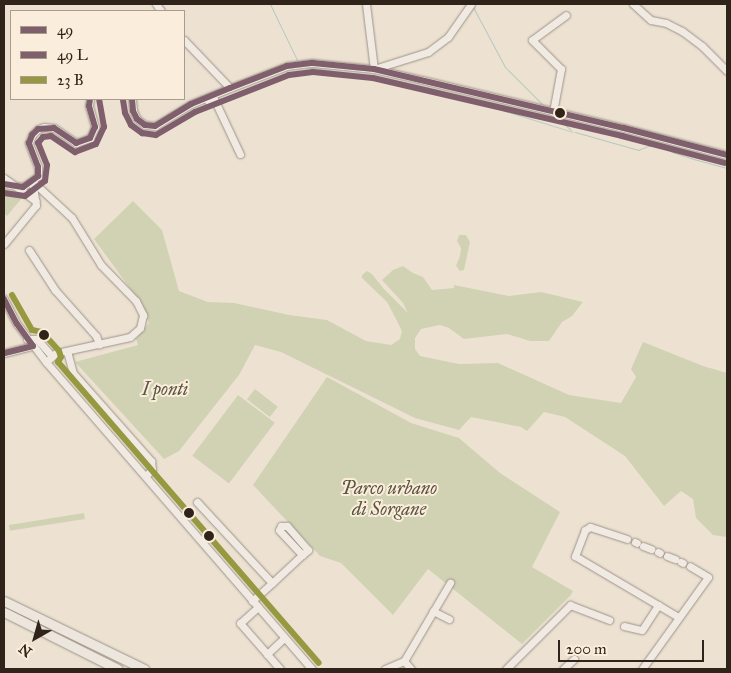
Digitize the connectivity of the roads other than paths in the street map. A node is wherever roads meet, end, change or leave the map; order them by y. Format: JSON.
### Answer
{"nodes":[{"id":1,"x":366,"y":4,"type":"edge"},
{"id":2,"x":471,"y":4,"type":"edge"},
{"id":3,"x":633,"y":4,"type":"edge"},
{"id":4,"x":566,"y":15,"type":"dead end"},
{"id":5,"x":185,"y":41,"type":"edge"},
{"id":6,"x":374,"y":69,"type":"junction"},
{"id":7,"x":727,"y":71,"type":"edge"},
{"id":8,"x":233,"y":87,"type":"junction"},
{"id":9,"x":90,"y":100,"type":"edge"},
{"id":10,"x":132,"y":100,"type":"edge"},
{"id":11,"x":191,"y":104,"type":"junction"},
{"id":12,"x":553,"y":112,"type":"junction"},
{"id":13,"x":240,"y":154,"type":"dead end"},
{"id":14,"x":727,"y":156,"type":"edge"},
{"id":15,"x":4,"y":178,"type":"edge"},
{"id":16,"x":32,"y":181,"type":"junction"},
{"id":17,"x":4,"y":184,"type":"edge"},
{"id":18,"x":17,"y":187,"type":"junction"},
{"id":19,"x":37,"y":202,"type":"junction"},
{"id":20,"x":4,"y":244,"type":"edge"},
{"id":21,"x":29,"y":250,"type":"dead end"},
{"id":22,"x":4,"y":299,"type":"edge"},
{"id":23,"x":27,"y":339,"type":"junction"},
{"id":24,"x":99,"y":344,"type":"junction"},
{"id":25,"x":33,"y":346,"type":"junction"},
{"id":26,"x":67,"y":351,"type":"junction"},
{"id":27,"x":4,"y":353,"type":"edge"},
{"id":28,"x":52,"y":356,"type":"junction"},
{"id":29,"x":46,"y":362,"type":"junction"},
{"id":30,"x":146,"y":476,"type":"junction"},
{"id":31,"x":197,"y":502,"type":"dead end"},
{"id":32,"x":279,"y":529,"type":"dead end"},
{"id":33,"x":450,"y":582,"type":"dead end"},
{"id":34,"x":272,"y":583,"type":"junction"},
{"id":35,"x":4,"y":601,"type":"edge"},
{"id":36,"x":252,"y":601,"type":"junction"},
{"id":37,"x":658,"y":605,"type":"junction"},
{"id":38,"x":258,"y":608,"type":"junction"},
{"id":39,"x":433,"y":611,"type":"junction"},
{"id":40,"x":4,"y":612,"type":"edge"},
{"id":41,"x":678,"y":617,"type":"junction"},
{"id":42,"x":449,"y":619,"type":"dead end"},
{"id":43,"x":609,"y":620,"type":"dead end"},
{"id":44,"x":624,"y":626,"type":"dead end"},
{"id":45,"x":284,"y":638,"type":"junction"},
{"id":46,"x":267,"y":654,"type":"junction"},
{"id":47,"x":574,"y":659,"type":"dead end"},
{"id":48,"x":404,"y":661,"type":"junction"},
{"id":49,"x":118,"y":669,"type":"edge"},
{"id":50,"x":144,"y":669,"type":"edge"},
{"id":51,"x":280,"y":669,"type":"edge"},
{"id":52,"x":312,"y":669,"type":"edge"},
{"id":53,"x":385,"y":669,"type":"edge"},
{"id":54,"x":411,"y":669,"type":"edge"},
{"id":55,"x":506,"y":669,"type":"edge"},
{"id":56,"x":564,"y":669,"type":"edge"},
{"id":57,"x":642,"y":669,"type":"edge"}],
"edges":[{"from":1,"to":6,"type":"street"},
{"from":2,"to":6,"type":"street"},
{"from":3,"to":7,"type":"street"},
{"from":4,"to":12,"type":"street"},
{"from":5,"to":8,"type":"street"},
{"from":6,"to":8,"type":"street"},
{"from":6,"to":12,"type":"street"},
{"from":8,"to":11,"type":"street"},
{"from":9,"to":16,"type":"street"},
{"from":10,"to":11,"type":"street"},
{"from":11,"to":13,"type":"street"},
{"from":12,"to":14,"type":"street"},
{"from":15,"to":18,"type":"street"},
{"from":16,"to":18,"type":"street"},
{"from":16,"to":19,"type":"street"},
{"from":16,"to":24,"type":"street"},
{"from":17,"to":18,"type":"street"},
{"from":18,"to":19,"type":"street"},
{"from":19,"to":20,"type":"street"},
{"from":21,"to":24,"type":"street"},
{"from":22,"to":23,"type":"street"},
{"from":23,"to":25,"type":"street"},
{"from":23,"to":28,"type":"street"},
{"from":24,"to":26,"type":"street"},
{"from":25,"to":27,"type":"street"},
{"from":25,"to":29,"type":"street"},
{"from":26,"to":28,"type":"street"},
{"from":26,"to":30,"type":"street"},
{"from":28,"to":29,"type":"street"},
{"from":29,"to":30,"type":"street"},
{"from":30,"to":36,"type":"street"},
{"from":31,"to":34,"type":"street"},
{"from":32,"to":34,"type":"street"},
{"from":33,"to":39,"type":"street"},
{"from":34,"to":36,"type":"street"},
{"from":35,"to":50,"type":"main road"},
{"from":36,"to":38,"type":"street"},
{"from":37,"to":41,"type":"street"},
{"from":37,"to":41,"type":"street"},
{"from":37,"to":44,"type":"street"},
{"from":38,"to":45,"type":"street"},
{"from":38,"to":46,"type":"street"},
{"from":39,"to":42,"type":"street"},
{"from":39,"to":48,"type":"street"},
{"from":40,"to":49,"type":"main road"},
{"from":41,"to":57,"type":"street"},
{"from":43,"to":55,"type":"street"},
{"from":45,"to":46,"type":"street"},
{"from":45,"to":52,"type":"street"},
{"from":46,"to":51,"type":"street"},
{"from":47,"to":56,"type":"street"},
{"from":48,"to":53,"type":"street"},
{"from":48,"to":54,"type":"street"}]}
